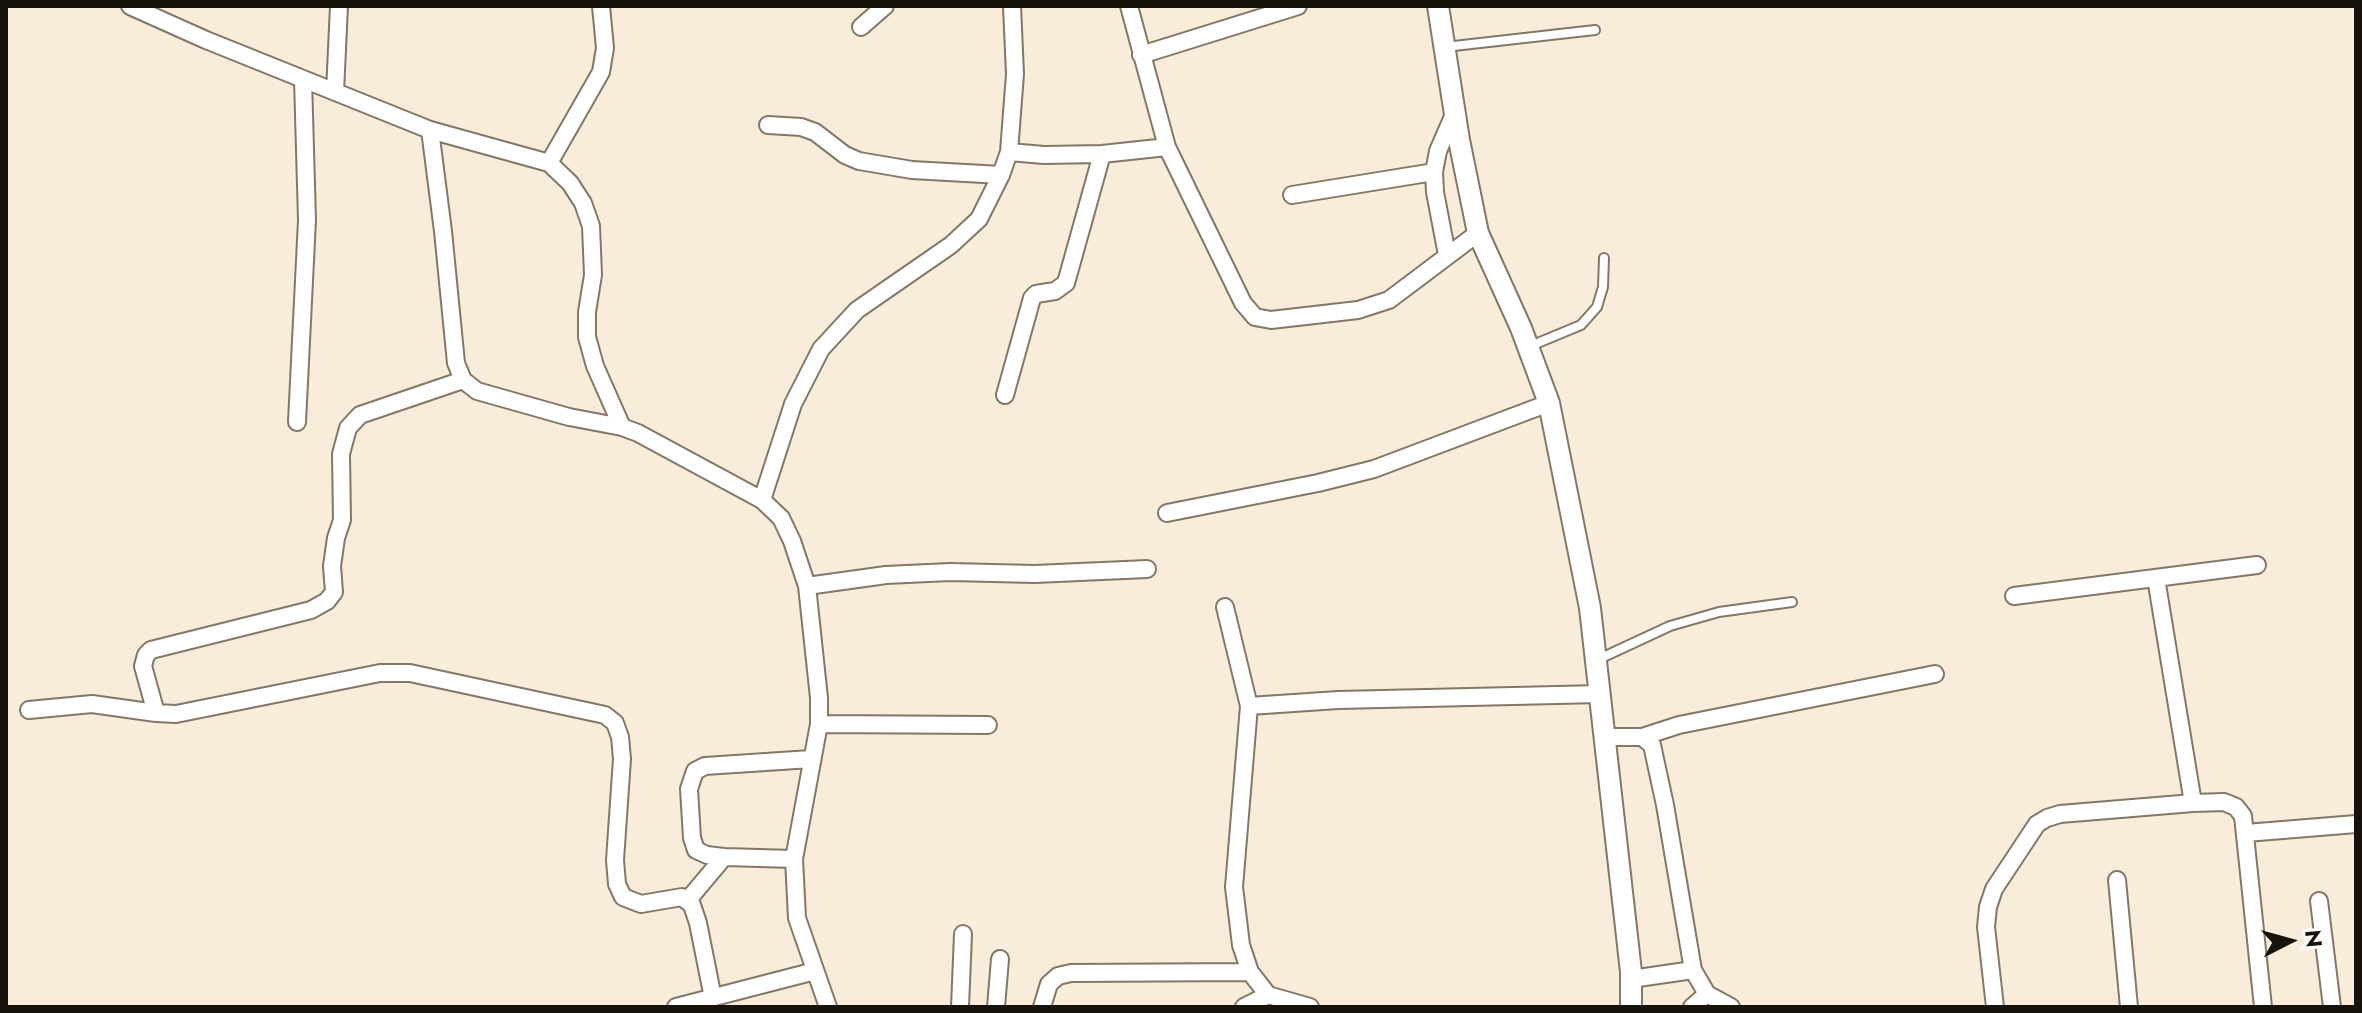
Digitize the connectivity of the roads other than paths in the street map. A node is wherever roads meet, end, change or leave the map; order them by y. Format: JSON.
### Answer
{"nodes":[{"id":1,"x":130,"y":6,"type":"edge"},
{"id":2,"x":339,"y":6,"type":"edge"},
{"id":3,"x":601,"y":6,"type":"edge"},
{"id":4,"x":885,"y":6,"type":"edge"},
{"id":5,"x":1012,"y":6,"type":"edge"},
{"id":6,"x":1129,"y":6,"type":"edge"},
{"id":7,"x":1298,"y":6,"type":"edge"},
{"id":8,"x":1438,"y":6,"type":"edge"},
{"id":9,"x":861,"y":27,"type":"dead end"},
{"id":10,"x":1595,"y":30,"type":"dead end"},
{"id":11,"x":1445,"y":47,"type":"junction"},
{"id":12,"x":1141,"y":55,"type":"junction"},
{"id":13,"x":303,"y":79,"type":"junction"},
{"id":14,"x":335,"y":92,"type":"junction"},
{"id":15,"x":1455,"y":112,"type":"junction"},
{"id":16,"x":768,"y":125,"type":"dead end"},
{"id":17,"x":430,"y":130,"type":"junction"},
{"id":18,"x":1167,"y":147,"type":"junction"},
{"id":19,"x":1009,"y":152,"type":"junction"},
{"id":20,"x":1102,"y":154,"type":"junction"},
{"id":21,"x":549,"y":163,"type":"junction"},
{"id":22,"x":1434,"y":172,"type":"junction"},
{"id":23,"x":1001,"y":175,"type":"junction"},
{"id":24,"x":1292,"y":195,"type":"dead end"},
{"id":25,"x":1478,"y":233,"type":"junction"},
{"id":26,"x":1447,"y":255,"type":"junction"},
{"id":27,"x":1604,"y":258,"type":"dead end"},
{"id":28,"x":1528,"y":347,"type":"junction"},
{"id":29,"x":463,"y":380,"type":"junction"},
{"id":30,"x":1005,"y":395,"type":"dead end"},
{"id":31,"x":1549,"y":403,"type":"junction"},
{"id":32,"x":297,"y":422,"type":"dead end"},
{"id":33,"x":622,"y":427,"type":"junction"},
{"id":34,"x":762,"y":500,"type":"junction"},
{"id":35,"x":1167,"y":513,"type":"dead end"},
{"id":36,"x":2257,"y":565,"type":"dead end"},
{"id":37,"x":1147,"y":569,"type":"dead end"},
{"id":38,"x":2156,"y":578,"type":"junction"},
{"id":39,"x":807,"y":586,"type":"junction"},
{"id":40,"x":2014,"y":596,"type":"dead end"},
{"id":41,"x":1792,"y":602,"type":"dead end"},
{"id":42,"x":1225,"y":607,"type":"dead end"},
{"id":43,"x":1597,"y":660,"type":"junction"},
{"id":44,"x":1935,"y":674,"type":"dead end"},
{"id":45,"x":1601,"y":694,"type":"junction"},
{"id":46,"x":1249,"y":706,"type":"junction"},
{"id":47,"x":29,"y":710,"type":"dead end"},
{"id":48,"x":156,"y":713,"type":"junction"},
{"id":49,"x":819,"y":724,"type":"junction"},
{"id":50,"x":988,"y":725,"type":"dead end"},
{"id":51,"x":1606,"y":737,"type":"junction"},
{"id":52,"x":1642,"y":737,"type":"junction"},
{"id":53,"x":811,"y":759,"type":"junction"},
{"id":54,"x":2193,"y":803,"type":"junction"},
{"id":55,"x":2356,"y":824,"type":"edge"},
{"id":56,"x":2246,"y":833,"type":"junction"},
{"id":57,"x":724,"y":857,"type":"junction"},
{"id":58,"x":794,"y":859,"type":"junction"},
{"id":59,"x":2117,"y":880,"type":"dead end"},
{"id":60,"x":687,"y":901,"type":"junction"},
{"id":61,"x":2319,"y":901,"type":"dead end"},
{"id":62,"x":963,"y":934,"type":"dead end"},
{"id":63,"x":1000,"y":959,"type":"dead end"},
{"id":64,"x":1693,"y":970,"type":"junction"},
{"id":65,"x":815,"y":971,"type":"junction"},
{"id":66,"x":1250,"y":972,"type":"junction"},
{"id":67,"x":1631,"y":979,"type":"junction"},
{"id":68,"x":1707,"y":994,"type":"junction"},
{"id":69,"x":1268,"y":995,"type":"junction"},
{"id":70,"x":713,"y":998,"type":"junction"},
{"id":71,"x":685,"y":1006,"type":"edge"},
{"id":72,"x":1305,"y":1006,"type":"edge"},
{"id":73,"x":828,"y":1007,"type":"edge"},
{"id":74,"x":960,"y":1007,"type":"edge"},
{"id":75,"x":996,"y":1007,"type":"edge"},
{"id":76,"x":1042,"y":1007,"type":"edge"},
{"id":77,"x":1244,"y":1007,"type":"edge"},
{"id":78,"x":1631,"y":1007,"type":"edge"},
{"id":79,"x":1692,"y":1007,"type":"edge"},
{"id":80,"x":1731,"y":1007,"type":"edge"},
{"id":81,"x":1995,"y":1007,"type":"edge"},
{"id":82,"x":2129,"y":1007,"type":"edge"},
{"id":83,"x":2263,"y":1007,"type":"edge"},
{"id":84,"x":2332,"y":1007,"type":"edge"}],
"edges":[{"from":1,"to":13,"type":"street"},
{"from":2,"to":14,"type":"street"},
{"from":3,"to":21,"type":"street"},
{"from":4,"to":9,"type":"street"},
{"from":5,"to":19,"type":"street"},
{"from":6,"to":12,"type":"street"},
{"from":7,"to":12,"type":"street"},
{"from":8,"to":11,"type":"street"},
{"from":10,"to":11,"type":"lane"},
{"from":11,"to":15,"type":"street"},
{"from":12,"to":18,"type":"street"},
{"from":13,"to":14,"type":"street"},
{"from":13,"to":32,"type":"street"},
{"from":14,"to":17,"type":"street"},
{"from":15,"to":22,"type":"street"},
{"from":15,"to":25,"type":"street"},
{"from":16,"to":23,"type":"street"},
{"from":17,"to":21,"type":"street"},
{"from":17,"to":29,"type":"street"},
{"from":18,"to":20,"type":"street"},
{"from":18,"to":26,"type":"street"},
{"from":19,"to":20,"type":"street"},
{"from":19,"to":23,"type":"street"},
{"from":20,"to":30,"type":"street"},
{"from":21,"to":33,"type":"street"},
{"from":22,"to":24,"type":"street"},
{"from":22,"to":26,"type":"street"},
{"from":23,"to":34,"type":"street"},
{"from":25,"to":26,"type":"street"},
{"from":25,"to":28,"type":"street"},
{"from":27,"to":28,"type":"lane"},
{"from":28,"to":31,"type":"street"},
{"from":29,"to":33,"type":"street"},
{"from":29,"to":48,"type":"street"},
{"from":31,"to":35,"type":"street"},
{"from":31,"to":43,"type":"street"},
{"from":33,"to":34,"type":"street"},
{"from":34,"to":39,"type":"street"},
{"from":36,"to":38,"type":"street"},
{"from":37,"to":39,"type":"street"},
{"from":38,"to":40,"type":"street"},
{"from":38,"to":54,"type":"street"},
{"from":39,"to":49,"type":"street"},
{"from":41,"to":43,"type":"lane"},
{"from":42,"to":46,"type":"street"},
{"from":43,"to":45,"type":"street"},
{"from":44,"to":52,"type":"street"},
{"from":45,"to":46,"type":"street"},
{"from":45,"to":51,"type":"street"},
{"from":46,"to":66,"type":"street"},
{"from":47,"to":48,"type":"street"},
{"from":48,"to":60,"type":"street"},
{"from":49,"to":50,"type":"street"},
{"from":49,"to":53,"type":"street"},
{"from":51,"to":52,"type":"street"},
{"from":51,"to":67,"type":"street"},
{"from":52,"to":64,"type":"street"},
{"from":53,"to":57,"type":"street"},
{"from":53,"to":58,"type":"street"},
{"from":54,"to":56,"type":"street"},
{"from":54,"to":81,"type":"street"},
{"from":55,"to":56,"type":"street"},
{"from":56,"to":83,"type":"street"},
{"from":57,"to":58,"type":"street"},
{"from":57,"to":60,"type":"street"},
{"from":58,"to":65,"type":"street"},
{"from":59,"to":82,"type":"street"},
{"from":60,"to":70,"type":"street"},
{"from":61,"to":84,"type":"street"},
{"from":62,"to":74,"type":"street"},
{"from":63,"to":75,"type":"street"},
{"from":64,"to":67,"type":"street"},
{"from":64,"to":68,"type":"street"},
{"from":65,"to":70,"type":"street"},
{"from":65,"to":73,"type":"street"},
{"from":66,"to":69,"type":"street"},
{"from":66,"to":76,"type":"street"},
{"from":67,"to":78,"type":"street"},
{"from":68,"to":79,"type":"street"},
{"from":68,"to":80,"type":"street"},
{"from":69,"to":72,"type":"street"},
{"from":69,"to":77,"type":"street"},
{"from":70,"to":71,"type":"street"}]}
